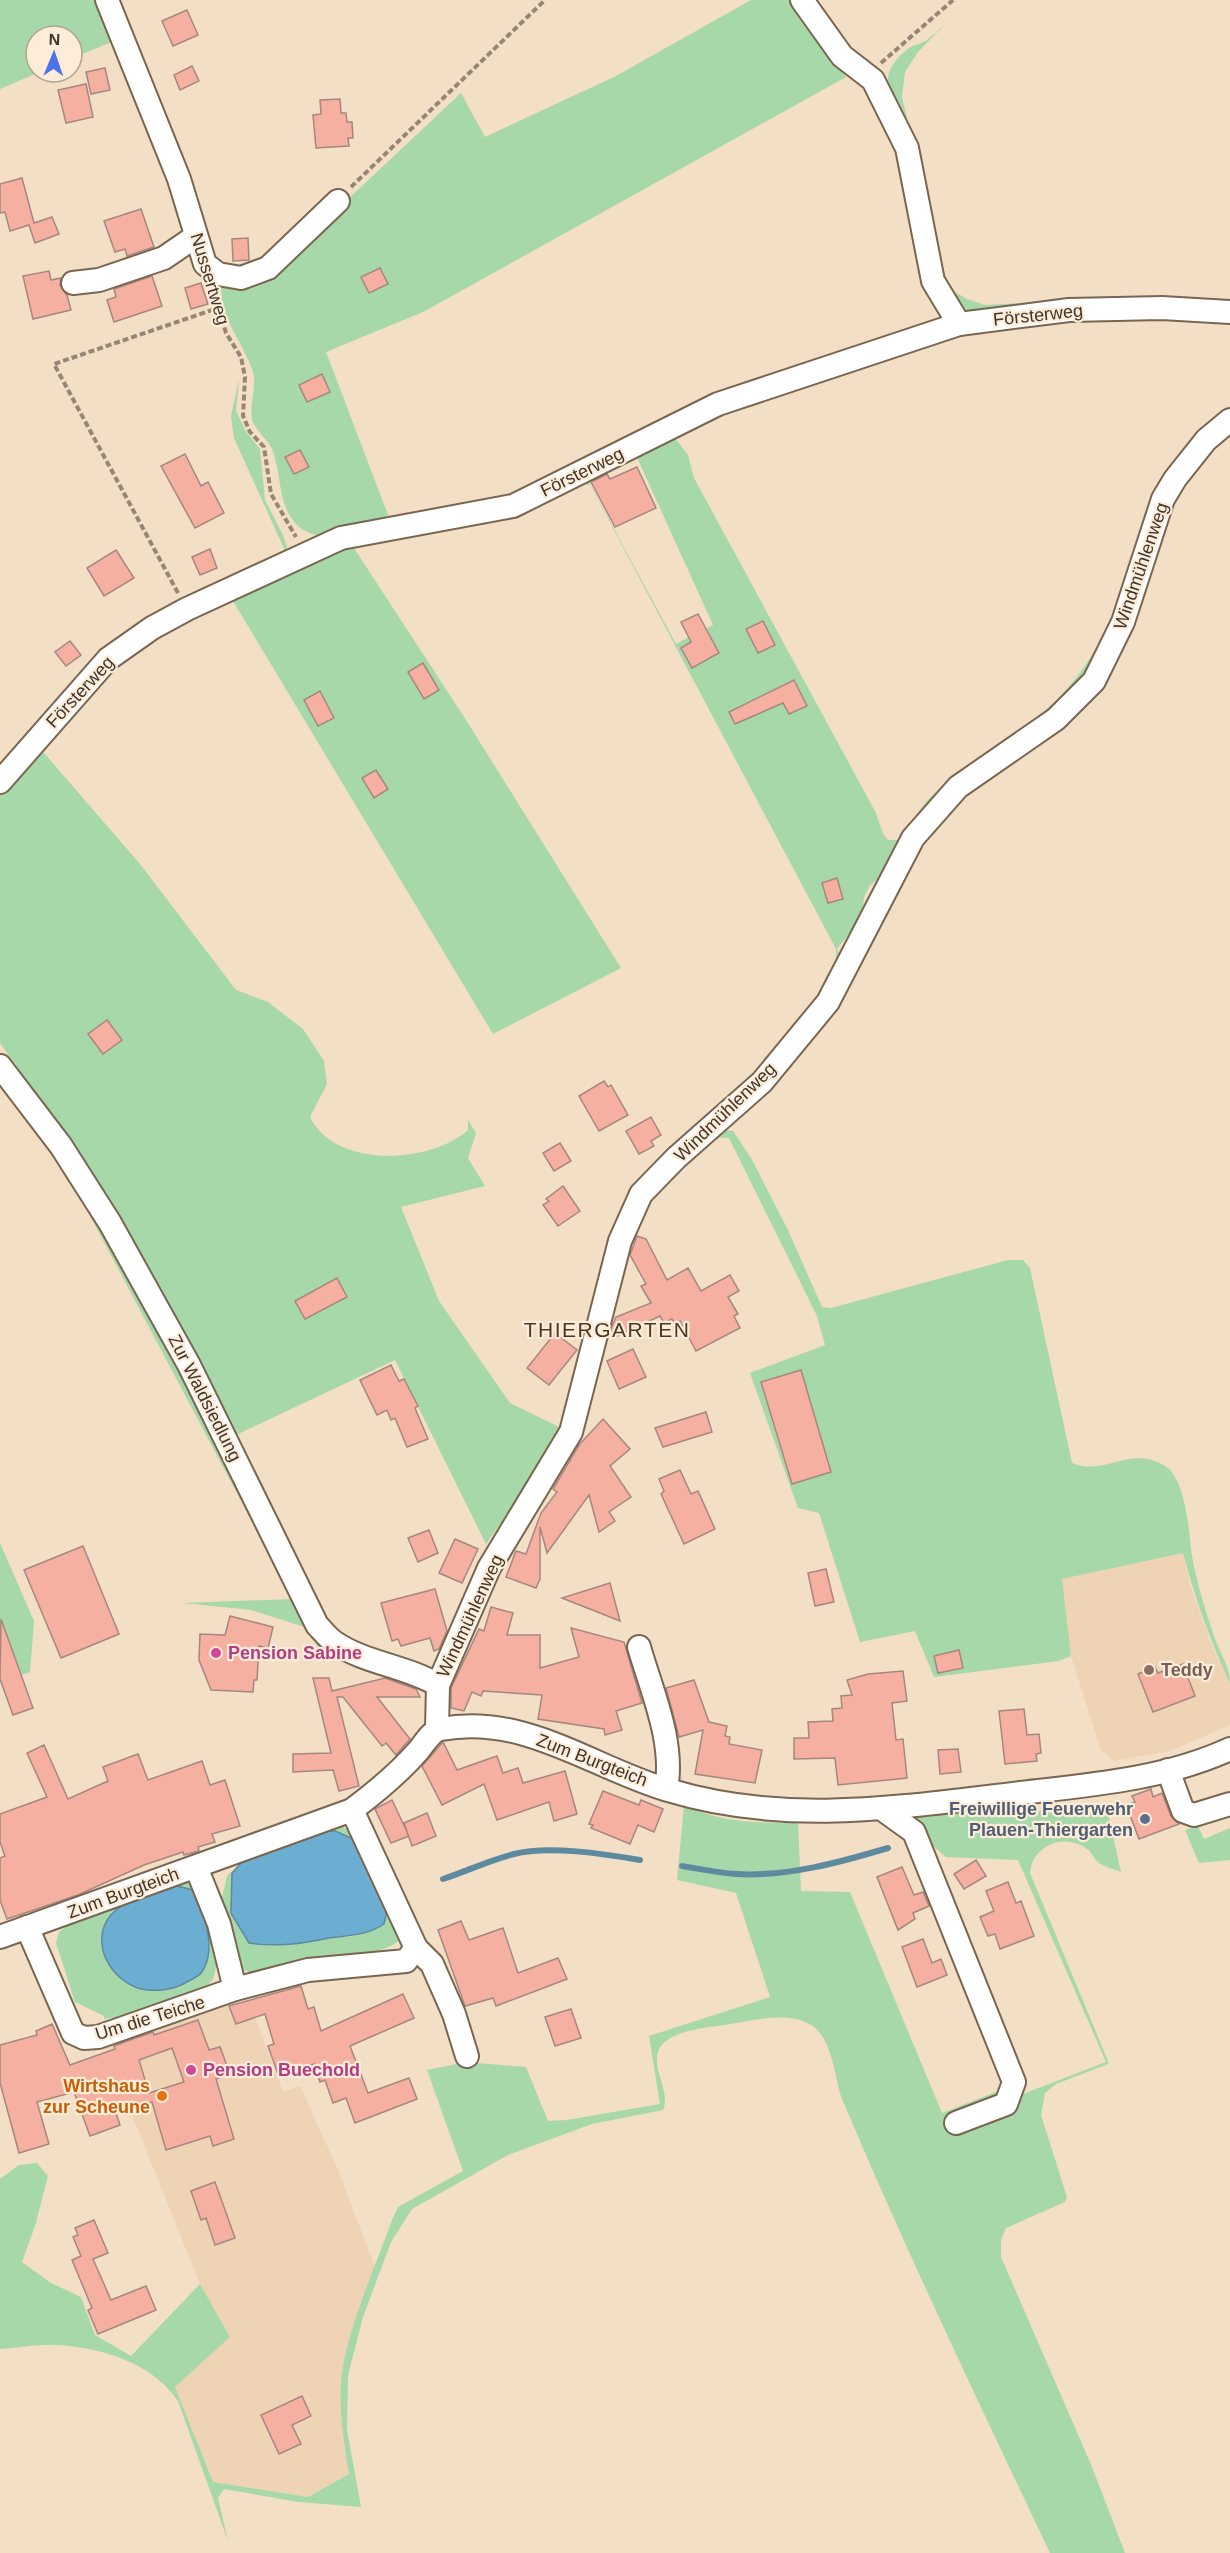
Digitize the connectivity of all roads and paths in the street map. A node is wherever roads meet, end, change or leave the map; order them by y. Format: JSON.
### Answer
{"nodes":[{"id":1,"x":106,"y":0,"type":"edge"},
{"id":2,"x":544,"y":0,"type":"edge"},
{"id":3,"x":802,"y":0,"type":"edge"},
{"id":4,"x":953,"y":0,"type":"edge"},
{"id":5,"x":873,"y":80,"type":"junction"},
{"id":6,"x":338,"y":201,"type":"joint"},
{"id":7,"x":196,"y":236,"type":"junction"},
{"id":8,"x":205,"y":264,"type":"junction"},
{"id":9,"x":73,"y":283,"type":"dead end"},
{"id":10,"x":218,"y":308,"type":"junction"},
{"id":11,"x":1230,"y":312,"type":"edge"},
{"id":12,"x":959,"y":324,"type":"junction"},
{"id":13,"x":1230,"y":420,"type":"edge"},
{"id":14,"x":307,"y":552,"type":"junction"},
{"id":15,"x":187,"y":609,"type":"junction"},
{"id":16,"x":0,"y":782,"type":"edge"},
{"id":17,"x":0,"y":1066,"type":"edge"},
{"id":18,"x":639,"y":1647,"type":"dead end"},
{"id":19,"x":438,"y":1685,"type":"junction"},
{"id":20,"x":437,"y":1729,"type":"junction"},
{"id":21,"x":1229,"y":1753,"type":"edge"},
{"id":22,"x":1168,"y":1770,"type":"junction"},
{"id":23,"x":666,"y":1789,"type":"junction"},
{"id":24,"x":1230,"y":1804,"type":"edge"},
{"id":25,"x":882,"y":1809,"type":"junction"},
{"id":26,"x":352,"y":1810,"type":"junction"},
{"id":27,"x":196,"y":1867,"type":"junction"},
{"id":28,"x":27,"y":1927,"type":"junction"},
{"id":29,"x":0,"y":1937,"type":"edge"},
{"id":30,"x":416,"y":1948,"type":"junction"},
{"id":31,"x":235,"y":1989,"type":"junction"},
{"id":32,"x":467,"y":2056,"type":"dead end"},
{"id":33,"x":956,"y":2123,"type":"dead end"}],
"edges":[{"from":1,"to":7,"type":"street","name":"Nussertweg"},
{"from":2,"to":6,"type":"path"},
{"from":3,"to":5,"type":"street"},
{"from":4,"to":5,"type":"path"},
{"from":5,"to":12,"type":"street"},
{"from":6,"to":8,"type":"street"},
{"from":7,"to":8,"type":"street","name":"Nussertweg"},
{"from":7,"to":9,"type":"street"},
{"from":8,"to":10,"type":"path","name":"Nussertweg"},
{"from":10,"to":14,"type":"path","name":"Nussertweg"},
{"from":10,"to":15,"type":"path"},
{"from":11,"to":12,"type":"street","name":"Försterweg"},
{"from":12,"to":14,"type":"street","name":"Försterweg"},
{"from":13,"to":19,"type":"street","name":"Windmühlenweg"},
{"from":14,"to":15,"type":"street","name":"Försterweg"},
{"from":15,"to":16,"type":"street","name":"Försterweg"},
{"from":17,"to":19,"type":"street","name":"Zur Waldsiedlung"},
{"from":18,"to":23,"type":"street"},
{"from":19,"to":20,"type":"street","name":"Windmühlenweg"},
{"from":20,"to":23,"type":"street","name":"Zum Burgteich"},
{"from":20,"to":26,"type":"street","name":"Zum Burgteich"},
{"from":21,"to":22,"type":"street","name":"Zum Burgteich"},
{"from":22,"to":24,"type":"street"},
{"from":22,"to":25,"type":"street","name":"Zum Burgteich"},
{"from":23,"to":25,"type":"street","name":"Zum Burgteich"},
{"from":25,"to":33,"type":"street"},
{"from":26,"to":27,"type":"street","name":"Zum Burgteich"},
{"from":26,"to":30,"type":"street"},
{"from":27,"to":28,"type":"street","name":"Zum Burgteich"},
{"from":27,"to":31,"type":"street"},
{"from":28,"to":29,"type":"street","name":"Zum Burgteich"},
{"from":28,"to":31,"type":"street","name":"Um die Teiche"},
{"from":30,"to":31,"type":"street","name":"Um die Teiche"},
{"from":30,"to":32,"type":"street"}]}
